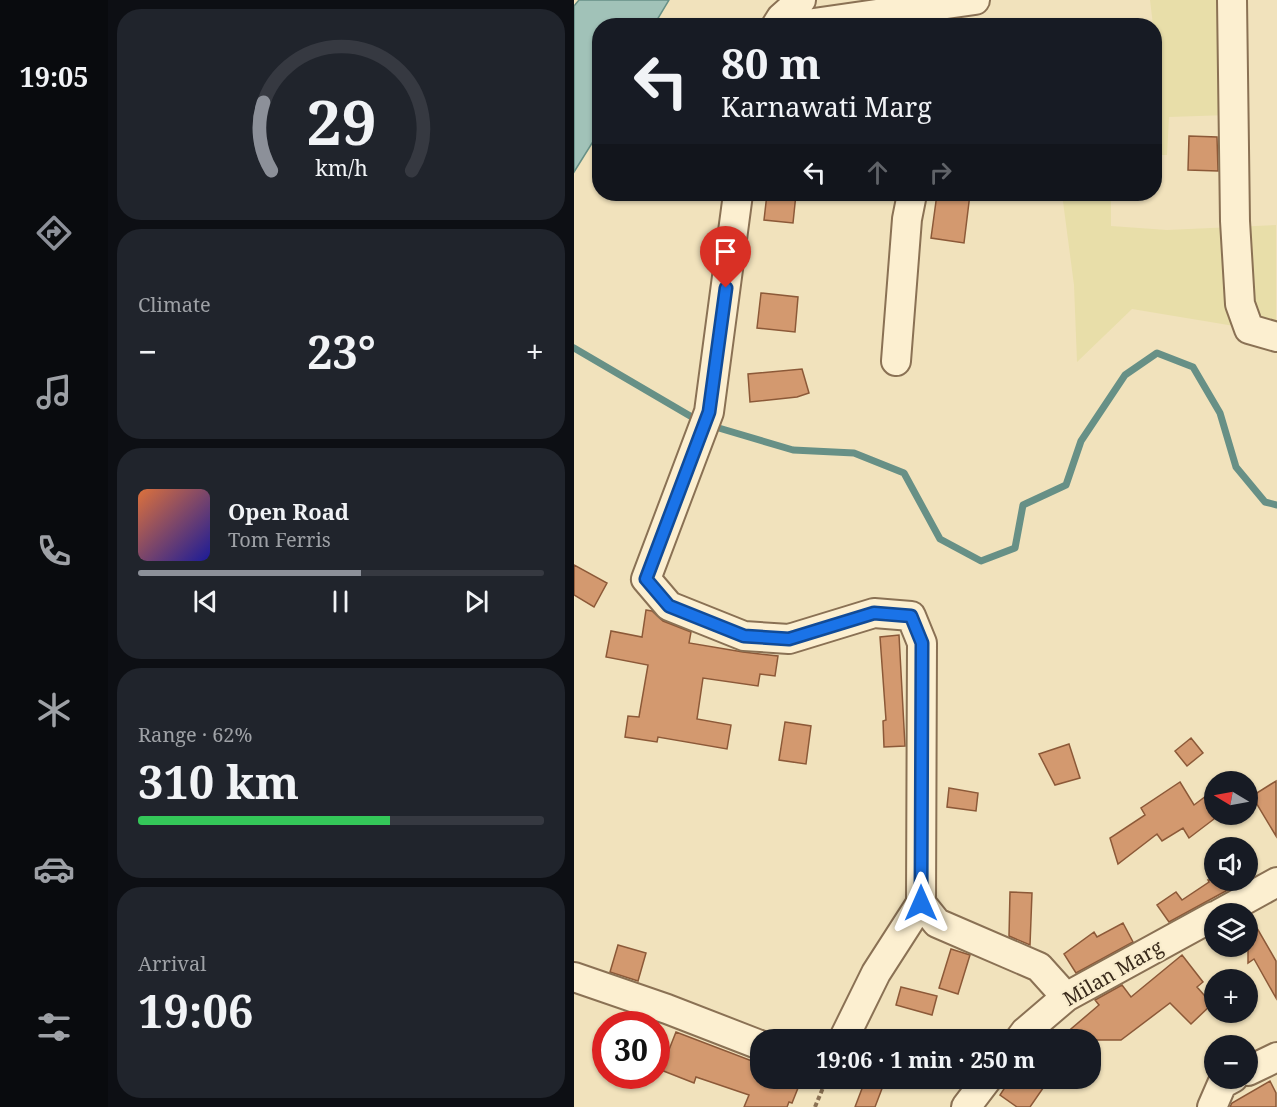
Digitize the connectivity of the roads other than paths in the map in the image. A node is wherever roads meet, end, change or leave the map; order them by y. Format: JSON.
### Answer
{"nodes":[{"id":1,"x":800,"y":0,"type":"edge"},
{"id":2,"x":975,"y":0,"type":"edge"},
{"id":3,"x":1232,"y":0,"type":"edge"},
{"id":4,"x":931,"y":16,"type":"edge"},
{"id":5,"x":781,"y":18,"type":"edge"},
{"id":6,"x":903,"y":18,"type":"edge"},
{"id":7,"x":737,"y":201,"type":"edge"},
{"id":8,"x":911,"y":201,"type":"edge"},
{"id":9,"x":1276,"y":337,"type":"edge"},
{"id":10,"x":896,"y":361,"type":"dead end"},
{"id":11,"x":1276,"y":882,"type":"edge"},
{"id":12,"x":921,"y":903,"type":"junction"},
{"id":13,"x":1239,"y":903,"type":"edge"},
{"id":14,"x":1204,"y":921,"type":"edge"},
{"id":15,"x":574,"y":977,"type":"edge"},
{"id":16,"x":1066,"y":997,"type":"junction"},
{"id":17,"x":848,"y":1029,"type":"edge"},
{"id":18,"x":1029,"y":1029,"type":"edge"},
{"id":19,"x":750,"y":1041,"type":"edge"},
{"id":20,"x":1276,"y":1057,"type":"edge"},
{"id":21,"x":1258,"y":1066,"type":"edge"},
{"id":22,"x":980,"y":1089,"type":"edge"},
{"id":23,"x":1220,"y":1089,"type":"edge"},
{"id":24,"x":966,"y":1107,"type":"edge"},
{"id":25,"x":1212,"y":1107,"type":"edge"}],
"edges":[{"from":1,"to":5,"type":"street"},
{"from":2,"to":4,"type":"street"},
{"from":3,"to":9,"type":"street"},
{"from":4,"to":6,"type":"street"},
{"from":7,"to":12,"type":"street"},
{"from":8,"to":10,"type":"street"},
{"from":11,"to":13,"type":"street"},
{"from":12,"to":16,"type":"street"},
{"from":12,"to":17,"type":"street"},
{"from":14,"to":16,"type":"street","name":"Milan Marg"},
{"from":15,"to":19,"type":"street"},
{"from":16,"to":18,"type":"street","name":"Milan Marg"},
{"from":20,"to":21,"type":"street"},
{"from":22,"to":24,"type":"street"},
{"from":23,"to":25,"type":"street"}]}
